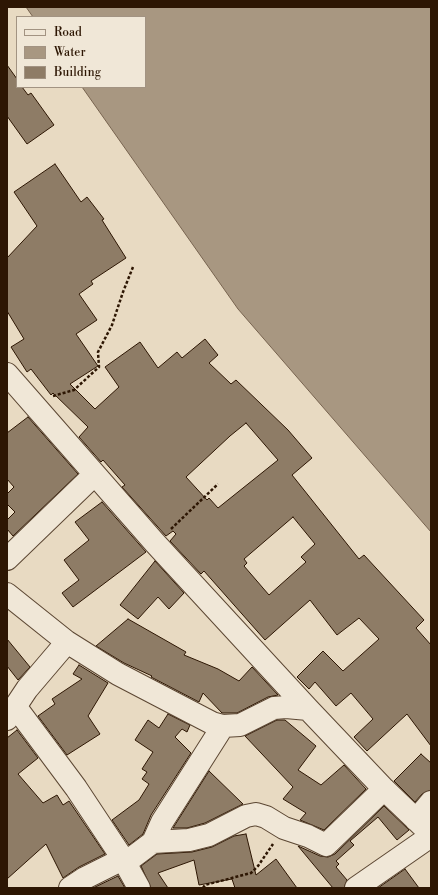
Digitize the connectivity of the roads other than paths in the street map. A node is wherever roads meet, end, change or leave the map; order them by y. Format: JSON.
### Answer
{"nodes":[{"id":1,"x":7,"y":374,"type":"edge"},
{"id":2,"x":94,"y":474,"type":"junction"},
{"id":3,"x":7,"y":559,"type":"edge"},
{"id":4,"x":7,"y":594,"type":"edge"},
{"id":5,"x":67,"y":642,"type":"junction"},
{"id":6,"x":308,"y":709,"type":"junction"},
{"id":7,"x":11,"y":713,"type":"edge"},
{"id":8,"x":223,"y":726,"type":"junction"},
{"id":9,"x":384,"y":789,"type":"junction"},
{"id":10,"x":431,"y":802,"type":"edge"},
{"id":11,"x":426,"y":830,"type":"edge"},
{"id":12,"x":153,"y":842,"type":"junction"},
{"id":13,"x":124,"y":861,"type":"junction"},
{"id":14,"x":70,"y":888,"type":"edge"},
{"id":15,"x":139,"y":888,"type":"edge"},
{"id":16,"x":356,"y":888,"type":"edge"}],
"edges":[{"from":1,"to":2,"type":"street"},
{"from":2,"to":3,"type":"street"},
{"from":2,"to":6,"type":"street"},
{"from":4,"to":5,"type":"street"},
{"from":5,"to":7,"type":"street"},
{"from":5,"to":8,"type":"street"},
{"from":6,"to":8,"type":"street"},
{"from":6,"to":9,"type":"street"},
{"from":7,"to":13,"type":"street"},
{"from":8,"to":12,"type":"street"},
{"from":9,"to":11,"type":"street"},
{"from":9,"to":12,"type":"street"},
{"from":10,"to":11,"type":"street"},
{"from":11,"to":16,"type":"street"},
{"from":12,"to":13,"type":"street"},
{"from":13,"to":14,"type":"street"},
{"from":13,"to":15,"type":"street"}]}
